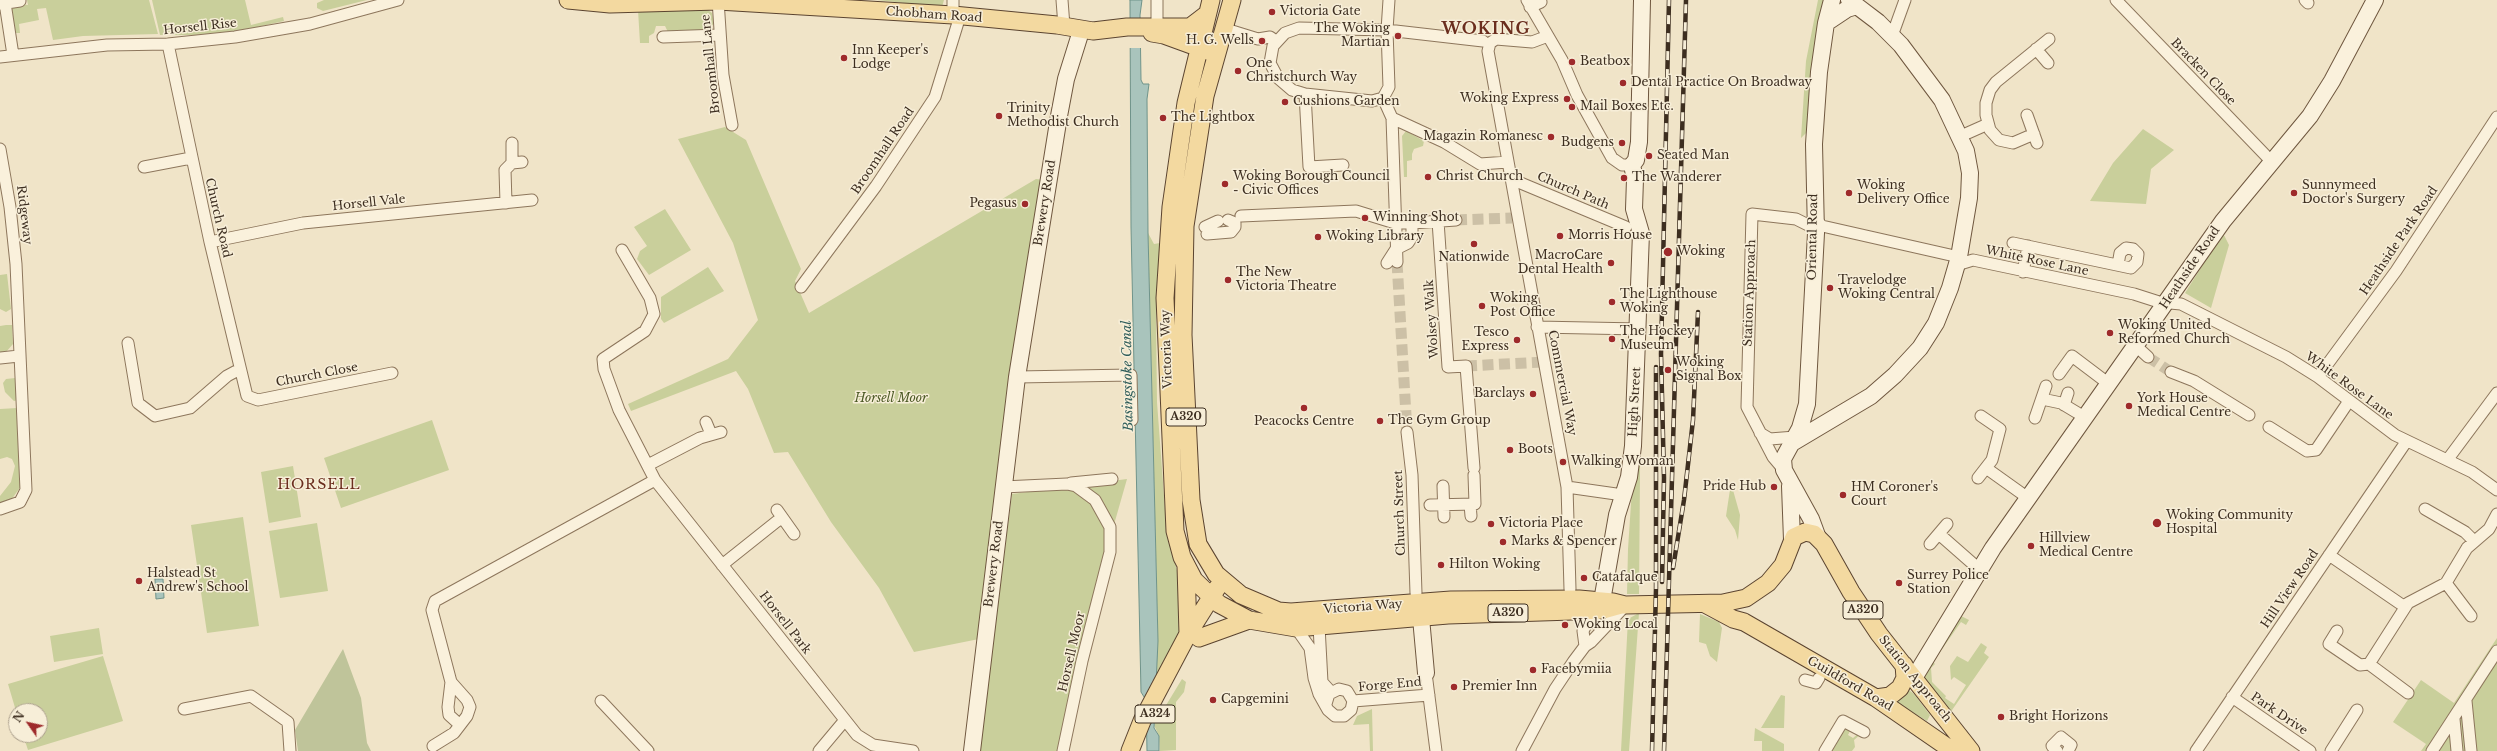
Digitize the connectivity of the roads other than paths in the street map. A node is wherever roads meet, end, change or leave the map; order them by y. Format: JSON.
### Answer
{"nodes":[{"id":1,"x":398,"y":0,"type":"edge"},
{"id":2,"x":568,"y":0,"type":"edge"},
{"id":3,"x":718,"y":0,"type":"edge"},
{"id":4,"x":1062,"y":0,"type":"edge"},
{"id":5,"x":1157,"y":0,"type":"edge"},
{"id":6,"x":1223,"y":0,"type":"edge"},
{"id":7,"x":1232,"y":0,"type":"edge"},
{"id":8,"x":1389,"y":0,"type":"edge"},
{"id":9,"x":1642,"y":0,"type":"edge"},
{"id":10,"x":1832,"y":0,"type":"edge"},
{"id":11,"x":1905,"y":0,"type":"edge"},
{"id":12,"x":2116,"y":0,"type":"edge"},
{"id":13,"x":2375,"y":0,"type":"edge"},
{"id":14,"x":20,"y":1,"type":"dead end"},
{"id":15,"x":587,"y":1,"type":"edge"},
{"id":16,"x":1533,"y":3,"type":"edge"},
{"id":17,"x":1853,"y":3,"type":"edge"},
{"id":18,"x":2,"y":4,"type":"edge"},
{"id":19,"x":1209,"y":7,"type":"edge"},
{"id":20,"x":955,"y":10,"type":"edge"},
{"id":21,"x":1826,"y":23,"type":"junction"},
{"id":22,"x":1064,"y":26,"type":"junction"},
{"id":23,"x":1152,"y":27,"type":"junction"},
{"id":24,"x":1387,"y":30,"type":"junction"},
{"id":25,"x":1081,"y":31,"type":"junction"},
{"id":26,"x":1232,"y":31,"type":"dead end"},
{"id":27,"x":719,"y":35,"type":"junction"},
{"id":28,"x":1548,"y":36,"type":"junction"},
{"id":29,"x":1892,"y":36,"type":"junction"},
{"id":30,"x":663,"y":37,"type":"dead end"},
{"id":31,"x":2048,"y":38,"type":"dead end"},
{"id":32,"x":1176,"y":41,"type":"junction"},
{"id":33,"x":1276,"y":41,"type":"junction"},
{"id":34,"x":1487,"y":42,"type":"junction"},
{"id":35,"x":168,"y":44,"type":"junction"},
{"id":36,"x":1207,"y":44,"type":"junction"},
{"id":37,"x":2036,"y":49,"type":"junction"},
{"id":38,"x":13,"y":55,"type":"junction"},
{"id":39,"x":0,"y":57,"type":"edge"},
{"id":40,"x":2048,"y":63,"type":"dead end"},
{"id":41,"x":1191,"y":78,"type":"junction"},
{"id":42,"x":1305,"y":94,"type":"junction"},
{"id":43,"x":1383,"y":98,"type":"junction"},
{"id":44,"x":2027,"y":115,"type":"dead end"},
{"id":45,"x":2497,"y":117,"type":"edge"},
{"id":46,"x":1392,"y":118,"type":"junction"},
{"id":47,"x":1988,"y":124,"type":"junction"},
{"id":48,"x":732,"y":125,"type":"dead end"},
{"id":49,"x":1961,"y":136,"type":"junction"},
{"id":50,"x":512,"y":143,"type":"dead end"},
{"id":51,"x":0,"y":149,"type":"edge"},
{"id":52,"x":191,"y":158,"type":"junction"},
{"id":53,"x":2271,"y":161,"type":"junction"},
{"id":54,"x":1508,"y":162,"type":"junction"},
{"id":55,"x":1343,"y":165,"type":"dead end"},
{"id":56,"x":1632,"y":165,"type":"junction"},
{"id":57,"x":144,"y":168,"type":"dead end"},
{"id":58,"x":1511,"y":179,"type":"junction"},
{"id":59,"x":532,"y":200,"type":"dead end"},
{"id":60,"x":506,"y":203,"type":"junction"},
{"id":61,"x":1814,"y":203,"type":"junction"},
{"id":62,"x":1752,"y":214,"type":"joint"},
{"id":63,"x":1241,"y":216,"type":"dead end"},
{"id":64,"x":1796,"y":219,"type":"junction"},
{"id":65,"x":1456,"y":220,"type":"tunnel mouth"},
{"id":66,"x":1438,"y":221,"type":"junction"},
{"id":67,"x":1404,"y":223,"type":"junction"},
{"id":68,"x":1626,"y":227,"type":"dead end"},
{"id":69,"x":1816,"y":227,"type":"junction"},
{"id":70,"x":210,"y":242,"type":"junction"},
{"id":71,"x":2013,"y":243,"type":"dead end"},
{"id":72,"x":2028,"y":246,"type":"junction"},
{"id":73,"x":1396,"y":249,"type":"junction"},
{"id":74,"x":622,"y":250,"type":"dead end"},
{"id":75,"x":1962,"y":257,"type":"junction"},
{"id":76,"x":1392,"y":262,"type":"tunnel mouth"},
{"id":77,"x":2118,"y":265,"type":"dead end"},
{"id":78,"x":2023,"y":272,"type":"junction"},
{"id":79,"x":801,"y":287,"type":"dead end"},
{"id":80,"x":2167,"y":303,"type":"junction"},
{"id":81,"x":1538,"y":327,"type":"junction"},
{"id":82,"x":1639,"y":329,"type":"junction"},
{"id":83,"x":2136,"y":346,"type":"junction"},
{"id":84,"x":126,"y":348,"type":"dead end"},
{"id":85,"x":19,"y":356,"type":"junction"},
{"id":86,"x":2148,"y":357,"type":"tunnel mouth"},
{"id":87,"x":0,"y":358,"type":"edge"},
{"id":88,"x":240,"y":369,"type":"junction"},
{"id":89,"x":2172,"y":372,"type":"tunnel mouth"},
{"id":90,"x":2059,"y":374,"type":"dead end"},
{"id":91,"x":387,"y":376,"type":"dead end"},
{"id":92,"x":1017,"y":377,"type":"junction"},
{"id":93,"x":2318,"y":377,"type":"junction"},
{"id":94,"x":2109,"y":384,"type":"junction"},
{"id":95,"x":2046,"y":386,"type":"dead end"},
{"id":96,"x":2068,"y":393,"type":"dead end"},
{"id":97,"x":2497,"y":393,"type":"edge"},
{"id":98,"x":247,"y":396,"type":"joint"},
{"id":99,"x":2042,"y":398,"type":"junction"},
{"id":100,"x":2348,"y":401,"type":"junction"},
{"id":101,"x":1806,"y":404,"type":"junction"},
{"id":102,"x":2064,"y":405,"type":"junction"},
{"id":103,"x":2249,"y":415,"type":"dead end"},
{"id":104,"x":1981,"y":416,"type":"dead end"},
{"id":105,"x":1834,"y":417,"type":"junction"},
{"id":106,"x":2035,"y":418,"type":"dead end"},
{"id":107,"x":2086,"y":418,"type":"junction"},
{"id":108,"x":1132,"y":420,"type":"dead end"},
{"id":109,"x":706,"y":422,"type":"dead end"},
{"id":110,"x":2269,"y":427,"type":"dead end"},
{"id":111,"x":1407,"y":432,"type":"tunnel mouth"},
{"id":112,"x":1760,"y":433,"type":"junction"},
{"id":113,"x":1794,"y":440,"type":"junction"},
{"id":114,"x":2406,"y":442,"type":"junction"},
{"id":115,"x":2448,"y":460,"type":"junction"},
{"id":116,"x":648,"y":465,"type":"junction"},
{"id":117,"x":1986,"y":468,"type":"junction"},
{"id":118,"x":1787,"y":475,"type":"junction"},
{"id":119,"x":1978,"y":478,"type":"dead end"},
{"id":120,"x":1112,"y":479,"type":"dead end"},
{"id":121,"x":656,"y":480,"type":"junction"},
{"id":122,"x":1067,"y":484,"type":"junction"},
{"id":123,"x":1443,"y":486,"type":"dead end"},
{"id":124,"x":1003,"y":487,"type":"junction"},
{"id":125,"x":1568,"y":487,"type":"junction"},
{"id":126,"x":2497,"y":490,"type":"edge"},
{"id":127,"x":1623,"y":495,"type":"junction"},
{"id":128,"x":2028,"y":498,"type":"junction"},
{"id":129,"x":1476,"y":504,"type":"junction"},
{"id":130,"x":1443,"y":505,"type":"junction"},
{"id":131,"x":1421,"y":506,"type":"junction"},
{"id":132,"x":0,"y":509,"type":"edge"},
{"id":133,"x":2425,"y":509,"type":"dead end"},
{"id":134,"x":2497,"y":514,"type":"edge"},
{"id":135,"x":1471,"y":516,"type":"dead end"},
{"id":136,"x":1444,"y":517,"type":"dead end"},
{"id":137,"x":1947,"y":524,"type":"dead end"},
{"id":138,"x":793,"y":528,"type":"dead end"},
{"id":139,"x":1939,"y":534,"type":"junction"},
{"id":140,"x":1818,"y":538,"type":"junction"},
{"id":141,"x":1792,"y":540,"type":"junction"},
{"id":142,"x":2474,"y":541,"type":"junction"},
{"id":143,"x":1930,"y":544,"type":"dead end"},
{"id":144,"x":2329,"y":555,"type":"junction"},
{"id":145,"x":722,"y":565,"type":"junction"},
{"id":146,"x":1186,"y":565,"type":"junction"},
{"id":147,"x":1980,"y":570,"type":"junction"},
{"id":148,"x":2446,"y":583,"type":"junction"},
{"id":149,"x":1227,"y":585,"type":"junction"},
{"id":150,"x":1570,"y":589,"type":"dead end"},
{"id":151,"x":1746,"y":598,"type":"junction"},
{"id":152,"x":1214,"y":600,"type":"junction"},
{"id":153,"x":1711,"y":600,"type":"junction"},
{"id":154,"x":1610,"y":602,"type":"junction"},
{"id":155,"x":1423,"y":604,"type":"junction"},
{"id":156,"x":2405,"y":607,"type":"junction"},
{"id":157,"x":1278,"y":611,"type":"junction"},
{"id":158,"x":2471,"y":616,"type":"dead end"},
{"id":159,"x":1249,"y":620,"type":"junction"},
{"id":160,"x":1744,"y":622,"type":"junction"},
{"id":161,"x":1319,"y":626,"type":"junction"},
{"id":162,"x":1296,"y":628,"type":"junction"},
{"id":163,"x":1602,"y":628,"type":"junction"},
{"id":164,"x":2337,"y":631,"type":"dead end"},
{"id":165,"x":1193,"y":636,"type":"junction"},
{"id":166,"x":1584,"y":646,"type":"junction"},
{"id":167,"x":2497,"y":651,"type":"edge"},
{"id":168,"x":2369,"y":664,"type":"junction"},
{"id":169,"x":1909,"y":672,"type":"junction"},
{"id":170,"x":1426,"y":673,"type":"joint"},
{"id":171,"x":1819,"y":678,"type":"dead end"},
{"id":172,"x":1805,"y":680,"type":"dead end"},
{"id":173,"x":451,"y":682,"type":"junction"},
{"id":174,"x":1331,"y":692,"type":"junction"},
{"id":175,"x":2408,"y":693,"type":"dead end"},
{"id":176,"x":1429,"y":695,"type":"junction"},
{"id":177,"x":1876,"y":698,"type":"junction"},
{"id":178,"x":2232,"y":698,"type":"junction"},
{"id":179,"x":601,"y":701,"type":"dead end"},
{"id":180,"x":1353,"y":701,"type":"junction"},
{"id":181,"x":2466,"y":701,"type":"junction"},
{"id":182,"x":1326,"y":704,"type":"junction"},
{"id":183,"x":184,"y":709,"type":"dead end"},
{"id":184,"x":1940,"y":710,"type":"junction"},
{"id":185,"x":2357,"y":710,"type":"dead end"},
{"id":186,"x":2454,"y":719,"type":"junction"},
{"id":187,"x":845,"y":720,"type":"junction"},
{"id":188,"x":460,"y":725,"type":"junction"},
{"id":189,"x":1864,"y":732,"type":"dead end"},
{"id":190,"x":1929,"y":733,"type":"junction"},
{"id":191,"x":438,"y":747,"type":"edge"},
{"id":192,"x":1134,"y":748,"type":"edge"},
{"id":193,"x":290,"y":751,"type":"edge"},
{"id":194,"x":648,"y":751,"type":"edge"},
{"id":195,"x":819,"y":751,"type":"edge"},
{"id":196,"x":913,"y":751,"type":"edge"},
{"id":197,"x":972,"y":751,"type":"edge"},
{"id":198,"x":1063,"y":751,"type":"edge"},
{"id":199,"x":1436,"y":751,"type":"edge"},
{"id":200,"x":1522,"y":751,"type":"edge"},
{"id":201,"x":1825,"y":751,"type":"edge"},
{"id":202,"x":1953,"y":751,"type":"edge"},
{"id":203,"x":1971,"y":751,"type":"edge"},
{"id":204,"x":2057,"y":751,"type":"edge"},
{"id":205,"x":2068,"y":751,"type":"edge"},
{"id":206,"x":2196,"y":751,"type":"edge"},
{"id":207,"x":2310,"y":751,"type":"edge"},
{"id":208,"x":2331,"y":751,"type":"edge"},
{"id":209,"x":2432,"y":751,"type":"edge"},
{"id":210,"x":2457,"y":751,"type":"edge"},
{"id":211,"x":2471,"y":751,"type":"edge"}],
"edges":[{"from":1,"to":35,"type":"street","name":"Horsell Rise"},
{"from":2,"to":15,"type":"main road","name":"Chobham Road"},
{"from":3,"to":15,"type":"main road","name":"Chobham Road"},
{"from":3,"to":20,"type":"main road","name":"Chobham Road"},
{"from":3,"to":27,"type":"street","name":"Broomhall Lane"},
{"from":4,"to":22,"type":"street"},
{"from":5,"to":23,"type":"street"},
{"from":6,"to":36,"type":"main road","name":"Victoria Way"},
{"from":7,"to":36,"type":"main road","name":"Victoria Way","number":"A320"},
{"from":8,"to":24,"type":"street"},
{"from":9,"to":56,"type":"street"},
{"from":10,"to":21,"type":"street","name":"Oriental Road"},
{"from":11,"to":29,"type":"street"},
{"from":12,"to":53,"type":"street","name":"Bracken Close"},
{"from":13,"to":53,"type":"street","name":"Heathside Road"},
{"from":14,"to":18,"type":"street"},
{"from":16,"to":28,"type":"street"},
{"from":17,"to":21,"type":"street"},
{"from":17,"to":29,"type":"street"},
{"from":18,"to":38,"type":"street"},
{"from":19,"to":23,"type":"main road","name":"Chobham Road"},
{"from":19,"to":36,"type":"main road","name":"Victoria Way","number":"A320"},
{"from":20,"to":22,"type":"main road","name":"Chobham Road"},
{"from":20,"to":79,"type":"street","name":"Broomhall Road"},
{"from":21,"to":61,"type":"street","name":"Oriental Road"},
{"from":22,"to":25,"type":"main road","name":"Chobham Road"},
{"from":23,"to":25,"type":"main road","name":"Chobham Road"},
{"from":23,"to":32,"type":"main road","name":"Chobham Road"},
{"from":23,"to":36,"type":"main road","name":"Chobham Road"},
{"from":24,"to":33,"type":"street"},
{"from":24,"to":34,"type":"street"},
{"from":24,"to":43,"type":"street"},
{"from":25,"to":92,"type":"street","name":"Brewery Road"},
{"from":26,"to":33,"type":"street"},
{"from":27,"to":30,"type":"street"},
{"from":27,"to":48,"type":"street","name":"Broomhall Lane"},
{"from":28,"to":34,"type":"street"},
{"from":28,"to":56,"type":"street"},
{"from":29,"to":49,"type":"street"},
{"from":31,"to":37,"type":"street"},
{"from":32,"to":36,"type":"main road","name":"Chobham Road"},
{"from":32,"to":41,"type":"main road","number":"A320"},
{"from":33,"to":42,"type":"street"},
{"from":34,"to":54,"type":"street","name":"Commercial Way"},
{"from":35,"to":38,"type":"street","name":"Horsell Rise"},
{"from":35,"to":52,"type":"street","name":"Church Road"},
{"from":36,"to":41,"type":"main road","name":"Victoria Way","number":"A320"},
{"from":36,"to":149,"type":"main road","name":"Victoria Way","number":"A320"},
{"from":37,"to":40,"type":"street"},
{"from":37,"to":47,"type":"street"},
{"from":38,"to":39,"type":"street","name":"Horsell Rise"},
{"from":41,"to":146,"type":"main road","name":"Victoria Way","number":"A320"},
{"from":42,"to":43,"type":"street"},
{"from":42,"to":55,"type":"street"},
{"from":43,"to":46,"type":"street"},
{"from":44,"to":47,"type":"street"},
{"from":45,"to":93,"type":"street","name":"Heathside Park Road"},
{"from":46,"to":54,"type":"street"},
{"from":46,"to":67,"type":"street"},
{"from":47,"to":49,"type":"street"},
{"from":49,"to":75,"type":"street"},
{"from":50,"to":60,"type":"street"},
{"from":51,"to":85,"type":"street","name":"Ridgeway"},
{"from":52,"to":57,"type":"street"},
{"from":52,"to":70,"type":"street","name":"Church Road"},
{"from":53,"to":80,"type":"street","name":"Heathside Road"},
{"from":54,"to":58,"type":"street","name":"Commercial Way"},
{"from":56,"to":82,"type":"street","name":"High Street"},
{"from":58,"to":68,"type":"street","name":"Church Path"},
{"from":58,"to":81,"type":"street","name":"Commercial Way"},
{"from":59,"to":60,"type":"street","name":"Horsell Vale"},
{"from":60,"to":70,"type":"street","name":"Horsell Vale"},
{"from":61,"to":64,"type":"street"},
{"from":61,"to":69,"type":"street","name":"Oriental Road"},
{"from":62,"to":64,"type":"street","name":"White Rose Lane"},
{"from":62,"to":112,"type":"street","name":"Station Approach"},
{"from":63,"to":67,"type":"street"},
{"from":64,"to":69,"type":"street","name":"White Rose Lane"},
{"from":65,"to":66,"type":"street"},
{"from":66,"to":67,"type":"street"},
{"from":66,"to":129,"type":"street","name":"Wolsey Walk"},
{"from":67,"to":73,"type":"street"},
{"from":67,"to":73,"type":"street"},
{"from":69,"to":75,"type":"street","name":"White Rose Lane"},
{"from":69,"to":101,"type":"street","name":"Oriental Road"},
{"from":70,"to":88,"type":"street","name":"Church Road"},
{"from":71,"to":72,"type":"street"},
{"from":72,"to":77,"type":"street"},
{"from":72,"to":78,"type":"street"},
{"from":73,"to":76,"type":"street"},
{"from":74,"to":116,"type":"street","name":"Horsell Park"},
{"from":75,"to":78,"type":"street","name":"White Rose Lane"},
{"from":75,"to":105,"type":"street"},
{"from":78,"to":80,"type":"street","name":"White Rose Lane"},
{"from":80,"to":83,"type":"street","name":"Heathside Road"},
{"from":80,"to":93,"type":"street","name":"White Rose Lane"},
{"from":81,"to":82,"type":"street"},
{"from":81,"to":125,"type":"street","name":"Commercial Way"},
{"from":82,"to":127,"type":"street","name":"High Street"},
{"from":83,"to":86,"type":"street"},
{"from":83,"to":94,"type":"street","name":"Heathside Road"},
{"from":84,"to":88,"type":"street"},
{"from":85,"to":87,"type":"street"},
{"from":85,"to":132,"type":"street","name":"Ridgeway"},
{"from":88,"to":98,"type":"street","name":"Church Road"},
{"from":89,"to":103,"type":"street"},
{"from":90,"to":94,"type":"street"},
{"from":91,"to":98,"type":"street","name":"Church Close"},
{"from":92,"to":108,"type":"street"},
{"from":92,"to":124,"type":"street","name":"Brewery Road"},
{"from":93,"to":100,"type":"street","name":"White Rose Lane"},
{"from":94,"to":107,"type":"street","name":"Heathside Road"},
{"from":95,"to":99,"type":"street"},
{"from":96,"to":102,"type":"street"},
{"from":97,"to":115,"type":"street"},
{"from":99,"to":102,"type":"street"},
{"from":99,"to":106,"type":"street"},
{"from":100,"to":110,"type":"street"},
{"from":100,"to":114,"type":"street","name":"White Rose Lane"},
{"from":101,"to":105,"type":"street"},
{"from":101,"to":113,"type":"street","name":"Oriental Road"},
{"from":102,"to":107,"type":"street"},
{"from":104,"to":117,"type":"street"},
{"from":105,"to":113,"type":"street"},
{"from":107,"to":128,"type":"street","name":"Heathside Road"},
{"from":109,"to":116,"type":"street"},
{"from":111,"to":131,"type":"street","name":"Church Street"},
{"from":112,"to":113,"type":"street"},
{"from":112,"to":118,"type":"street","name":"Station Approach"},
{"from":113,"to":118,"type":"street","name":"Oriental Road"},
{"from":114,"to":115,"type":"street","name":"White Rose Lane"},
{"from":114,"to":144,"type":"street","name":"Hill View Road"},
{"from":115,"to":126,"type":"street","name":"White Rose Lane"},
{"from":116,"to":121,"type":"street","name":"Horsell Park"},
{"from":117,"to":119,"type":"street"},
{"from":117,"to":128,"type":"street"},
{"from":118,"to":140,"type":"street","name":"Station Approach"},
{"from":118,"to":141,"type":"street"},
{"from":120,"to":122,"type":"street","name":"Horsell Moor"},
{"from":121,"to":145,"type":"street","name":"Horsell Park"},
{"from":121,"to":173,"type":"street"},
{"from":122,"to":124,"type":"street","name":"Horsell Moor"},
{"from":122,"to":198,"type":"street","name":"Horsell Moor"},
{"from":123,"to":130,"type":"street"},
{"from":124,"to":197,"type":"street","name":"Brewery Road"},
{"from":125,"to":127,"type":"street"},
{"from":125,"to":150,"type":"street","name":"Commercial Way"},
{"from":127,"to":154,"type":"street","name":"High Street"},
{"from":128,"to":147,"type":"street","name":"Heathside Road"},
{"from":129,"to":130,"type":"street"},
{"from":129,"to":135,"type":"street"},
{"from":130,"to":131,"type":"street"},
{"from":130,"to":136,"type":"street"},
{"from":131,"to":155,"type":"street","name":"Church Street"},
{"from":133,"to":142,"type":"street"},
{"from":134,"to":142,"type":"street"},
{"from":137,"to":139,"type":"street"},
{"from":138,"to":145,"type":"street"},
{"from":139,"to":143,"type":"street"},
{"from":139,"to":147,"type":"street"},
{"from":140,"to":141,"type":"main road"},
{"from":140,"to":169,"type":"main road","name":"Station Approach","number":"A320"},
{"from":141,"to":151,"type":"main road","number":"A320"},
{"from":142,"to":148,"type":"street"},
{"from":144,"to":156,"type":"street"},
{"from":144,"to":178,"type":"street","name":"Hill View Road"},
{"from":145,"to":187,"type":"street","name":"Horsell Park"},
{"from":146,"to":152,"type":"main road","name":"Victoria Way","number":"A320"},
{"from":146,"to":165,"type":"main road"},
{"from":147,"to":169,"type":"street","name":"Heathside Road"},
{"from":148,"to":156,"type":"street"},
{"from":148,"to":158,"type":"street"},
{"from":149,"to":152,"type":"main road","number":"A324"},
{"from":149,"to":157,"type":"main road","name":"Victoria Way","number":"A320"},
{"from":151,"to":153,"type":"main road","number":"A320"},
{"from":151,"to":160,"type":"main road"},
{"from":152,"to":159,"type":"main road","name":"Victoria Way","number":"A320"},
{"from":152,"to":165,"type":"main road","number":"A324"},
{"from":153,"to":154,"type":"main road","number":"A320"},
{"from":153,"to":160,"type":"main road","name":"Guildford Road"},
{"from":154,"to":155,"type":"main road","number":"A320"},
{"from":154,"to":163,"type":"street"},
{"from":155,"to":157,"type":"main road","name":"Victoria Way","number":"A320"},
{"from":155,"to":161,"type":"main road","name":"Victoria Way","number":"A320"},
{"from":155,"to":170,"type":"street"},
{"from":156,"to":168,"type":"street"},
{"from":157,"to":161,"type":"main road","name":"Victoria Way"},
{"from":159,"to":162,"type":"main road","name":"Victoria Way","number":"A320"},
{"from":159,"to":165,"type":"main road"},
{"from":160,"to":177,"type":"main road","name":"Guildford Road"},
{"from":161,"to":162,"type":"main road","name":"Victoria Way","number":"A320"},
{"from":161,"to":174,"type":"street"},
{"from":162,"to":182,"type":"street","name":"Forge End"},
{"from":163,"to":166,"type":"street"},
{"from":163,"to":166,"type":"street"},
{"from":164,"to":168,"type":"street"},
{"from":165,"to":192,"type":"main road","number":"A324"},
{"from":166,"to":200,"type":"street"},
{"from":167,"to":181,"type":"street"},
{"from":168,"to":175,"type":"street"},
{"from":169,"to":177,"type":"main road"},
{"from":169,"to":184,"type":"main road","name":"Station Approach","number":"A320"},
{"from":170,"to":176,"type":"street"},
{"from":171,"to":172,"type":"street"},
{"from":173,"to":188,"type":"street"},
{"from":173,"to":188,"type":"street"},
{"from":174,"to":180,"type":"street","name":"Forge End"},
{"from":174,"to":182,"type":"street"},
{"from":176,"to":180,"type":"street","name":"Forge End"},
{"from":176,"to":199,"type":"street"},
{"from":177,"to":190,"type":"main road","name":"Guildford Road"},
{"from":178,"to":206,"type":"street","name":"Hill View Road"},
{"from":178,"to":207,"type":"street","name":"Park Drive"},
{"from":179,"to":194,"type":"street"},
{"from":180,"to":182,"type":"street","name":"Forge End"},
{"from":181,"to":186,"type":"street"},
{"from":181,"to":211,"type":"street"},
{"from":183,"to":193,"type":"street"},
{"from":184,"to":190,"type":"main road"},
{"from":184,"to":203,"type":"main road","name":"Station Approach","number":"A320"},
{"from":185,"to":208,"type":"street"},
{"from":186,"to":209,"type":"street"},
{"from":186,"to":210,"type":"street"},
{"from":187,"to":195,"type":"street"},
{"from":187,"to":196,"type":"street","name":"Horsell Park"},
{"from":188,"to":191,"type":"street"},
{"from":189,"to":201,"type":"street"},
{"from":190,"to":202,"type":"main road","name":"Guildford Road"},
{"from":204,"to":205,"type":"street"}]}
